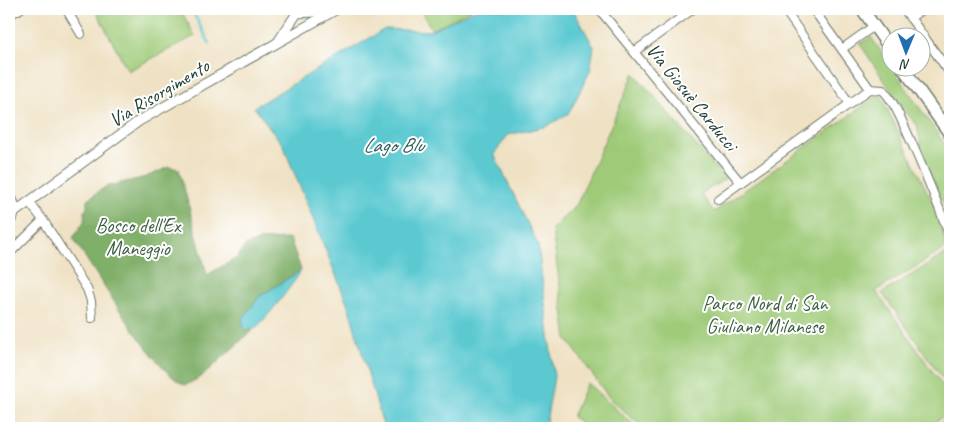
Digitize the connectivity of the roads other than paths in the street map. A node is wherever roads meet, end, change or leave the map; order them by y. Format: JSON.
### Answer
{"nodes":[{"id":1,"x":20,"y":9,"type":"edge"},
{"id":2,"x":66,"y":9,"type":"edge"},
{"id":3,"x":599,"y":9,"type":"edge"},
{"id":4,"x":694,"y":9,"type":"edge"},
{"id":5,"x":784,"y":9,"type":"edge"},
{"id":6,"x":813,"y":9,"type":"edge"},
{"id":7,"x":862,"y":9,"type":"edge"},
{"id":8,"x":904,"y":9,"type":"edge"},
{"id":9,"x":922,"y":9,"type":"edge"},
{"id":10,"x":336,"y":10,"type":"edge"},
{"id":11,"x":297,"y":13,"type":"edge"},
{"id":12,"x":9,"y":15,"type":"edge"},
{"id":13,"x":910,"y":18,"type":"junction"},
{"id":14,"x":874,"y":26,"type":"junction"},
{"id":15,"x":306,"y":28,"type":"junction"},
{"id":16,"x":81,"y":34,"type":"dead end"},
{"id":17,"x":882,"y":37,"type":"edge"},
{"id":18,"x":278,"y":43,"type":"junction"},
{"id":19,"x":842,"y":49,"type":"junction"},
{"id":20,"x":634,"y":52,"type":"junction"},
{"id":21,"x":950,"y":73,"type":"edge"},
{"id":22,"x":910,"y":78,"type":"edge"},
{"id":23,"x":870,"y":89,"type":"junction"},
{"id":24,"x":850,"y":104,"type":"junction"},
{"id":25,"x":950,"y":134,"type":"edge"},
{"id":26,"x":740,"y":182,"type":"junction"},
{"id":27,"x":10,"y":195,"type":"edge"},
{"id":28,"x":37,"y":195,"type":"junction"},
{"id":29,"x":718,"y":199,"type":"dead end"},
{"id":30,"x":29,"y":202,"type":"junction"},
{"id":31,"x":14,"y":212,"type":"junction"},
{"id":32,"x":43,"y":220,"type":"junction"},
{"id":33,"x":9,"y":222,"type":"edge"},
{"id":34,"x":950,"y":238,"type":"edge"},
{"id":35,"x":9,"y":254,"type":"edge"},
{"id":36,"x":92,"y":318,"type":"dead end"}],
"edges":[{"from":1,"to":12,"type":"street"},
{"from":2,"to":16,"type":"street"},
{"from":3,"to":20,"type":"street","name":"Via Giosuè Carducci"},
{"from":4,"to":20,"type":"street"},
{"from":5,"to":24,"type":"street"},
{"from":6,"to":19,"type":"street"},
{"from":7,"to":14,"type":"main road"},
{"from":8,"to":13,"type":"street"},
{"from":9,"to":13,"type":"street"},
{"from":10,"to":11,"type":"street","name":"Via Risorgimento"},
{"from":10,"to":15,"type":"street","name":"Via Risorgimento"},
{"from":11,"to":15,"type":"street"},
{"from":11,"to":15,"type":"street"},
{"from":11,"to":18,"type":"street","name":"Via Risorgimento"},
{"from":13,"to":21,"type":"street"},
{"from":14,"to":17,"type":"main road"},
{"from":14,"to":19,"type":"street"},
{"from":15,"to":18,"type":"street","name":"Via Risorgimento"},
{"from":18,"to":28,"type":"street","name":"Via Risorgimento"},
{"from":19,"to":23,"type":"street"},
{"from":20,"to":26,"type":"street","name":"Via Giosuè Carducci"},
{"from":22,"to":25,"type":"main road"},
{"from":23,"to":24,"type":"street"},
{"from":23,"to":34,"type":"street"},
{"from":24,"to":26,"type":"street"},
{"from":26,"to":29,"type":"street"},
{"from":27,"to":28,"type":"street"},
{"from":27,"to":31,"type":"street"},
{"from":28,"to":30,"type":"street","name":"Via Risorgimento"},
{"from":30,"to":31,"type":"street","name":"Via Risorgimento"},
{"from":30,"to":32,"type":"street"},
{"from":31,"to":33,"type":"street"},
{"from":32,"to":35,"type":"street"},
{"from":32,"to":36,"type":"street"}]}
